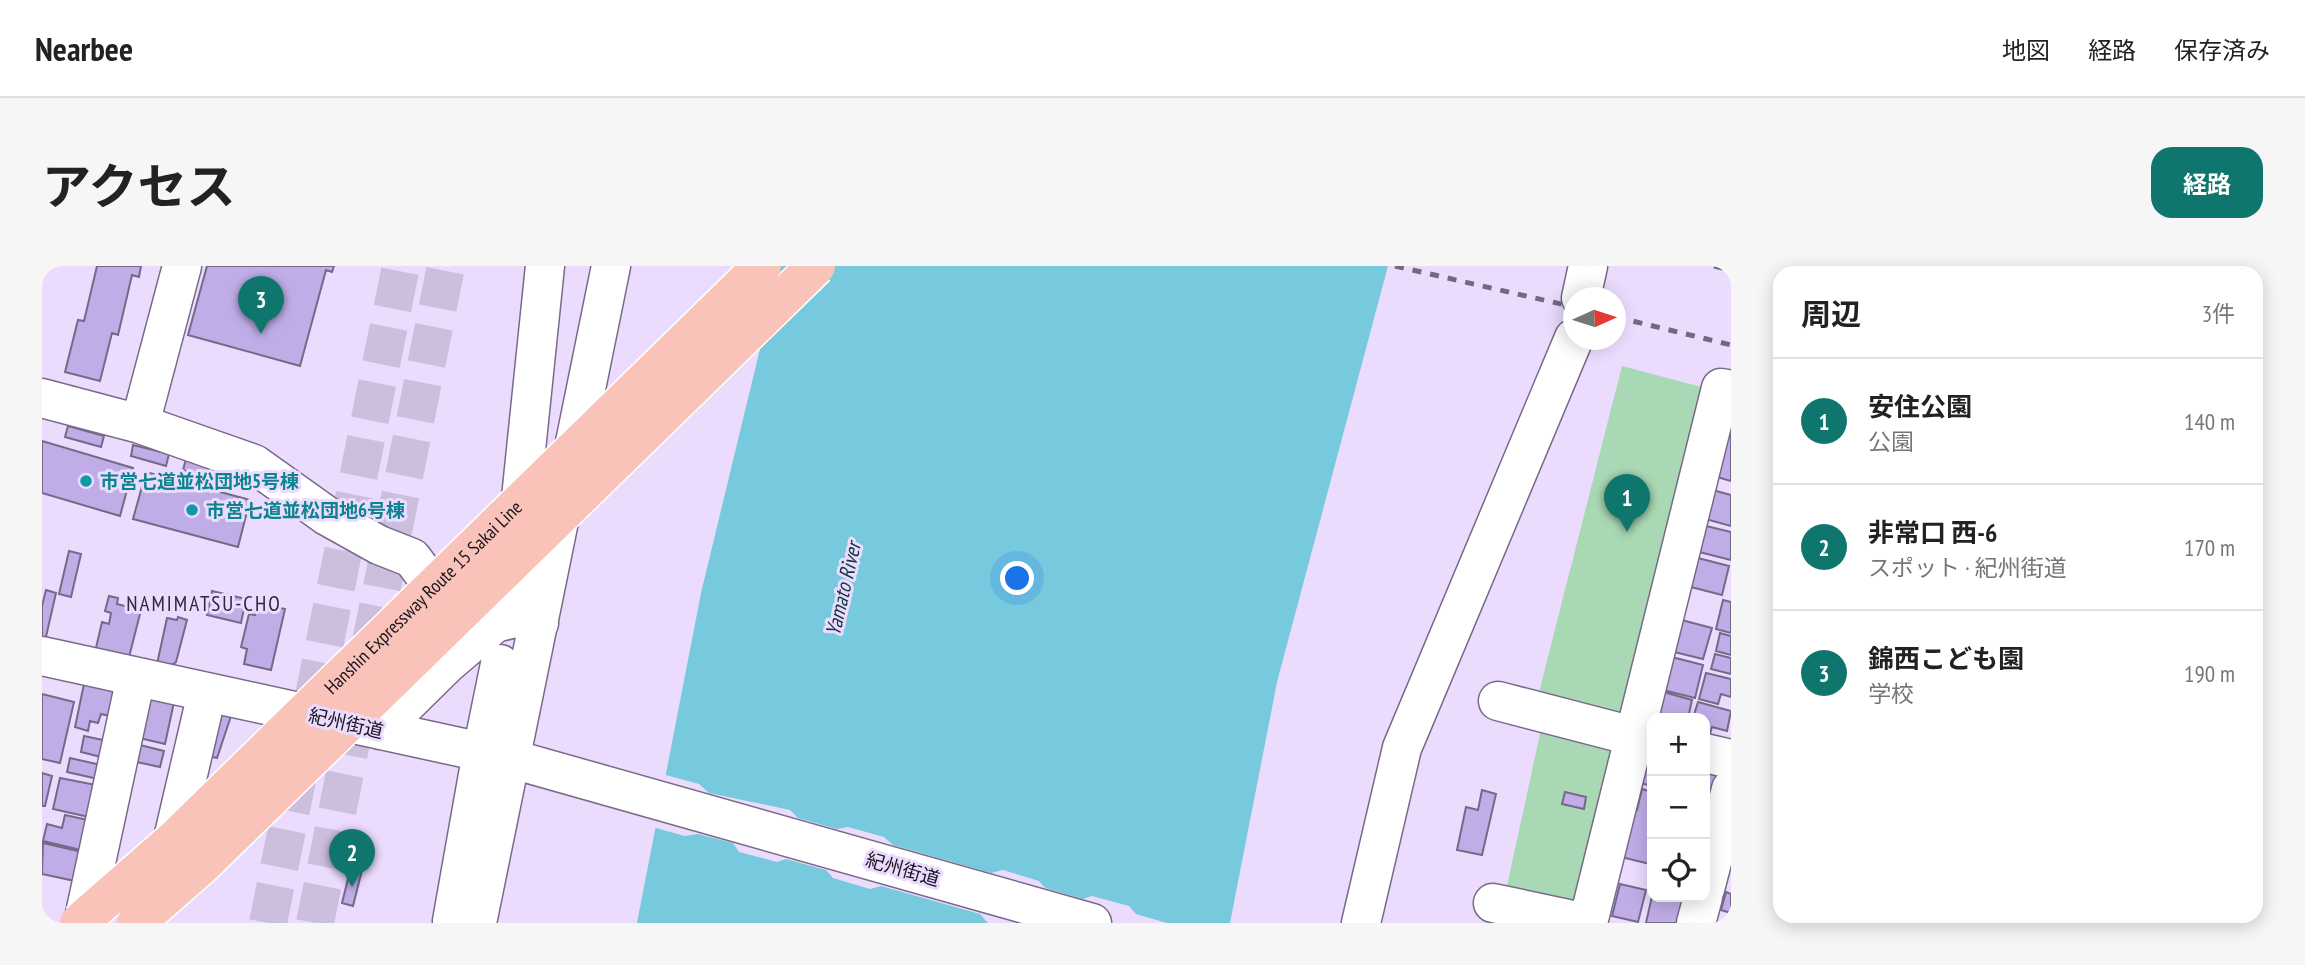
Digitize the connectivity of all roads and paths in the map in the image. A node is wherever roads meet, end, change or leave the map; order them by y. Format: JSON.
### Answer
{"nodes":[{"id":1,"x":182,"y":266,"type":"edge"},
{"id":2,"x":545,"y":266,"type":"edge"},
{"id":3,"x":611,"y":266,"type":"edge"},
{"id":4,"x":762,"y":266,"type":"edge"},
{"id":5,"x":816,"y":266,"type":"edge"},
{"id":6,"x":1588,"y":266,"type":"edge"},
{"id":7,"x":1583,"y":287,"type":"edge"},
{"id":8,"x":1568,"y":350,"type":"edge"},
{"id":9,"x":1731,"y":390,"type":"edge"},
{"id":10,"x":42,"y":398,"type":"edge"},
{"id":11,"x":140,"y":424,"type":"junction"},
{"id":12,"x":521,"y":498,"type":"junction"},
{"id":13,"x":429,"y":581,"type":"junction"},
{"id":14,"x":527,"y":621,"type":"junction"},
{"id":15,"x":42,"y":656,"type":"edge"},
{"id":16,"x":447,"y":664,"type":"junction"},
{"id":17,"x":500,"y":664,"type":"dead end"},
{"id":18,"x":136,"y":677,"type":"junction"},
{"id":19,"x":207,"y":693,"type":"junction"},
{"id":20,"x":1498,"y":701,"type":"dead end"},
{"id":21,"x":297,"y":712,"type":"junction"},
{"id":22,"x":380,"y":730,"type":"junction"},
{"id":23,"x":1643,"y":739,"type":"edge"},
{"id":24,"x":1710,"y":754,"type":"edge"},
{"id":25,"x":509,"y":759,"type":"junction"},
{"id":26,"x":1731,"y":759,"type":"edge"},
{"id":27,"x":1731,"y":789,"type":"edge"},
{"id":28,"x":1711,"y":890,"type":"edge"},
{"id":29,"x":1493,"y":903,"type":"dead end"},
{"id":30,"x":81,"y":923,"type":"edge"},
{"id":31,"x":136,"y":923,"type":"edge"},
{"id":32,"x":153,"y":923,"type":"edge"},
{"id":33,"x":452,"y":923,"type":"edge"},
{"id":34,"x":477,"y":923,"type":"edge"},
{"id":35,"x":1092,"y":923,"type":"edge"},
{"id":36,"x":1361,"y":923,"type":"edge"},
{"id":37,"x":1587,"y":923,"type":"edge"},
{"id":38,"x":1696,"y":923,"type":"edge"}],
"edges":[{"from":1,"to":11,"type":"street"},
{"from":2,"to":12,"type":"street"},
{"from":3,"to":14,"type":"street"},
{"from":4,"to":30,"type":"highway","name":"Hanshin Expressway Route 15 Sakai Line","bridge":true},
{"from":5,"to":31,"type":"highway","name":"Hanshin Expressway Route 15 Sakai Line","bridge":true},
{"from":6,"to":7,"type":"street"},
{"from":8,"to":36,"type":"street"},
{"from":9,"to":23,"type":"street"},
{"from":10,"to":11,"type":"street"},
{"from":11,"to":13,"type":"street"},
{"from":12,"to":13,"type":"street"},
{"from":12,"to":14,"type":"street"},
{"from":13,"to":16,"type":"street"},
{"from":13,"to":21,"type":"street"},
{"from":14,"to":16,"type":"street"},
{"from":14,"to":25,"type":"street"},
{"from":15,"to":18,"type":"street","name":"紀州街道"},
{"from":16,"to":22,"type":"street"},
{"from":17,"to":25,"type":"street"},
{"from":18,"to":19,"type":"street","name":"紀州街道"},
{"from":18,"to":30,"type":"street"},
{"from":19,"to":21,"type":"street","name":"紀州街道"},
{"from":19,"to":32,"type":"street"},
{"from":20,"to":23,"type":"street"},
{"from":21,"to":22,"type":"street","name":"紀州街道"},
{"from":22,"to":25,"type":"street","name":"紀州街道"},
{"from":23,"to":37,"type":"street"},
{"from":24,"to":26,"type":"street"},
{"from":25,"to":33,"type":"street"},
{"from":25,"to":34,"type":"street"},
{"from":25,"to":35,"type":"street","name":"紀州街道"},
{"from":27,"to":28,"type":"street"},
{"from":28,"to":38,"type":"street"},
{"from":29,"to":37,"type":"street"}]}
